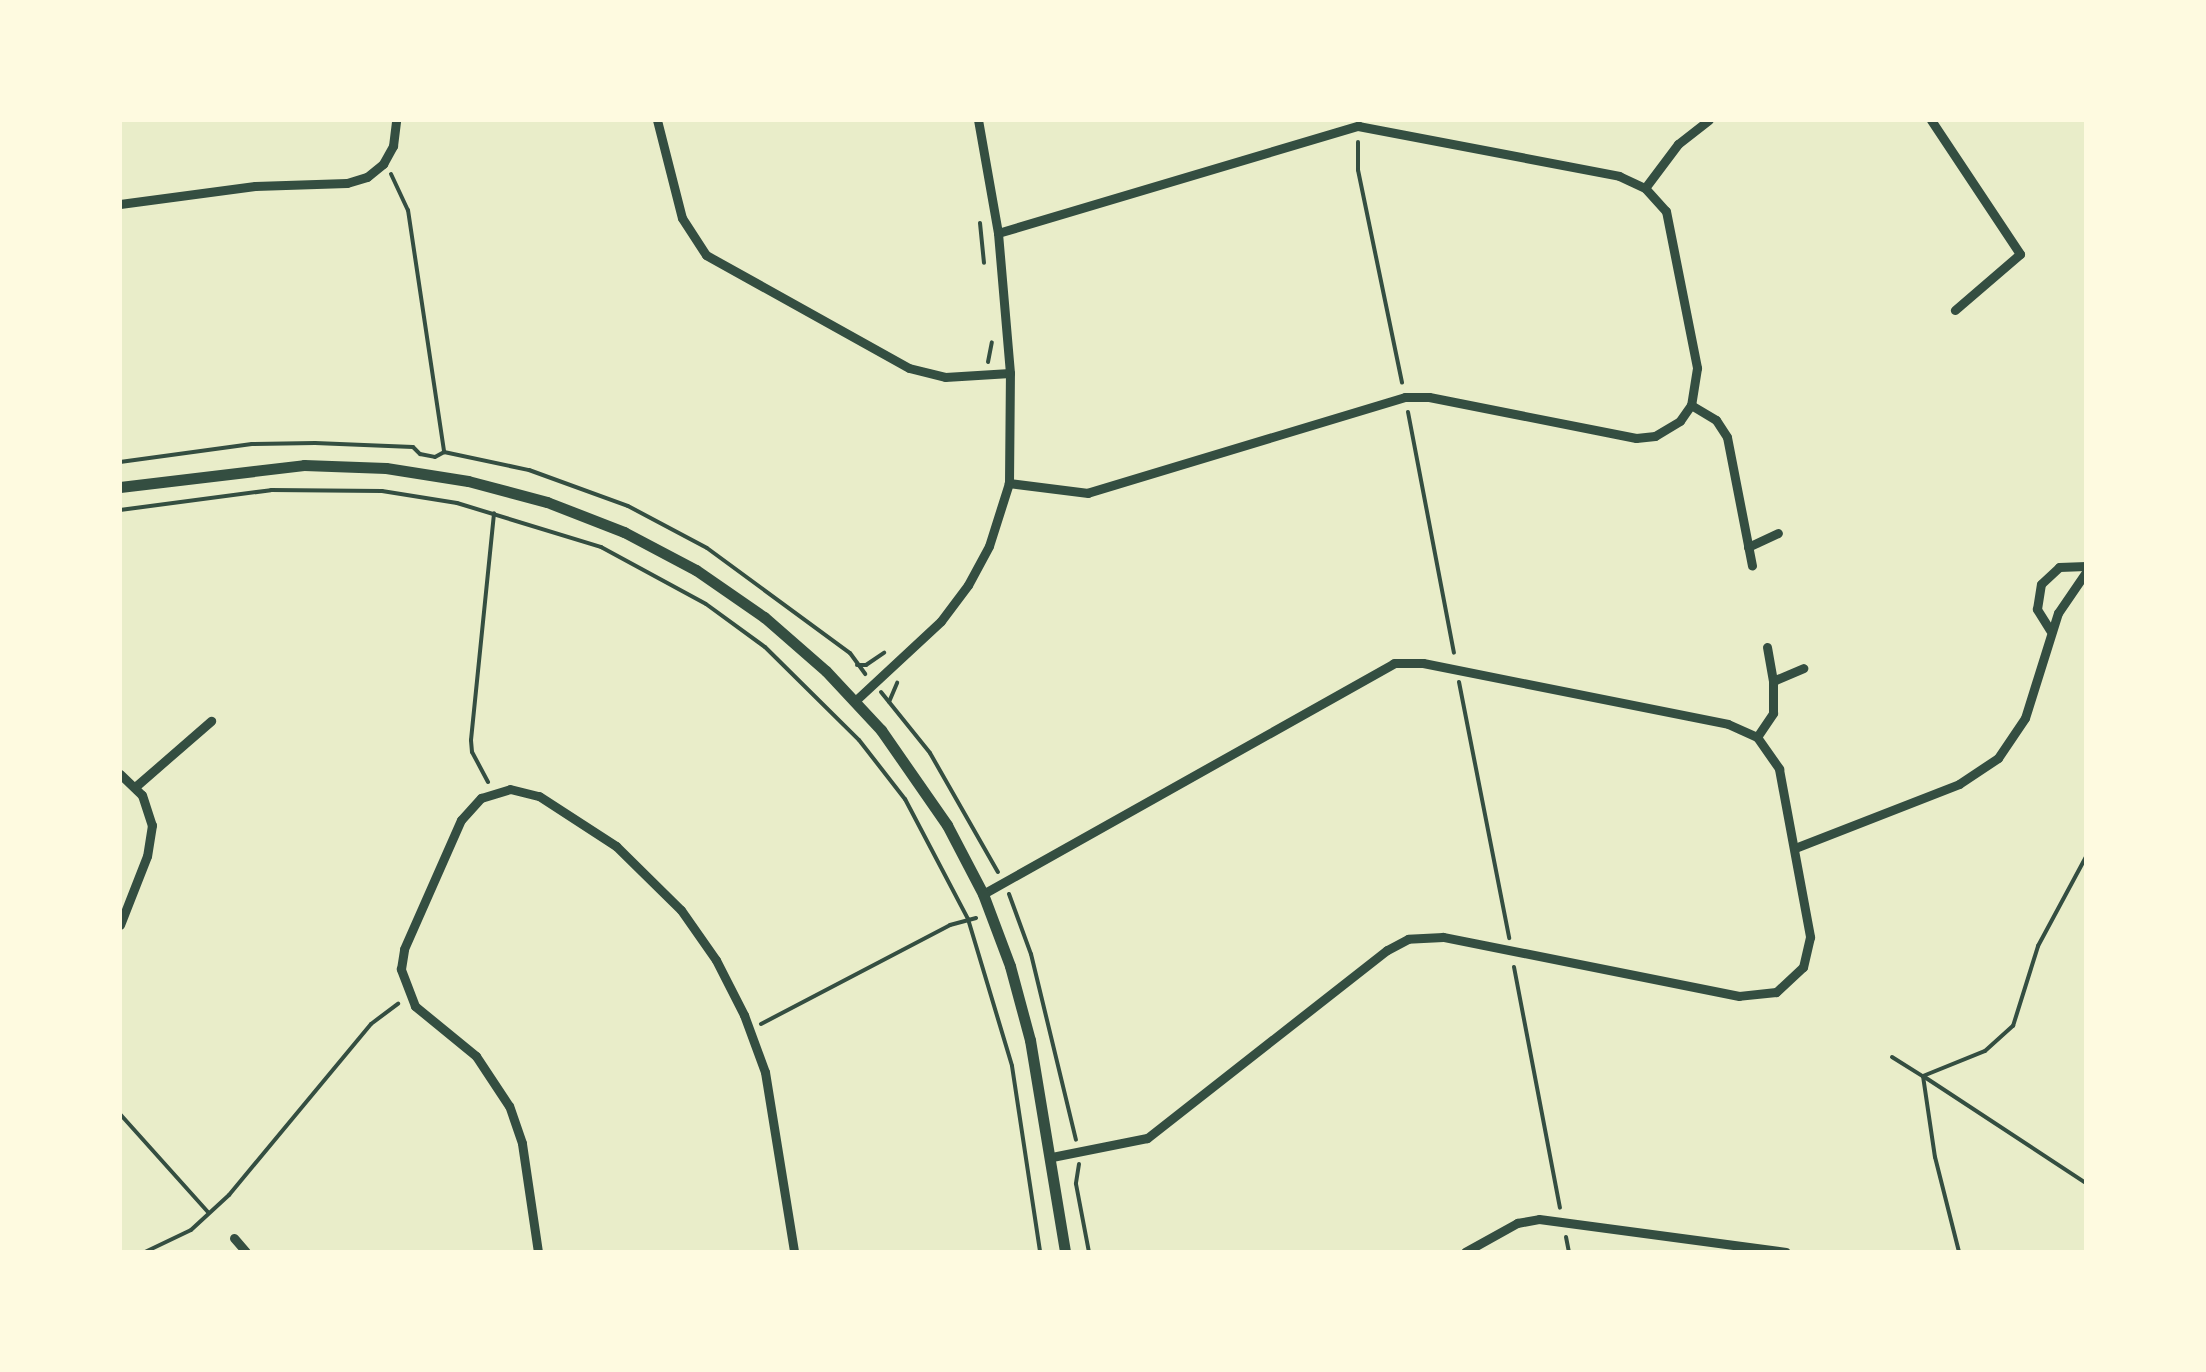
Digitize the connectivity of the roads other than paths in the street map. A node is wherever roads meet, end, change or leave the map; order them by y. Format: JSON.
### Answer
{"nodes":[{"id":1,"x":396,"y":120,"type":"edge"},
{"id":2,"x":656,"y":120,"type":"edge"},
{"id":3,"x":978,"y":120,"type":"edge"},
{"id":4,"x":1710,"y":120,"type":"edge"},
{"id":5,"x":1931,"y":120,"type":"edge"},
{"id":6,"x":1645,"y":188,"type":"junction"},
{"id":7,"x":120,"y":204,"type":"edge"},
{"id":8,"x":998,"y":233,"type":"junction"},
{"id":9,"x":1955,"y":310,"type":"dead end"},
{"id":10,"x":1010,"y":373,"type":"junction"},
{"id":11,"x":1691,"y":405,"type":"junction"},
{"id":12,"x":1008,"y":482,"type":"junction"},
{"id":13,"x":120,"y":487,"type":"edge"},
{"id":14,"x":1778,"y":534,"type":"dead end"},
{"id":15,"x":1748,"y":547,"type":"junction"},
{"id":16,"x":1752,"y":566,"type":"dead end"},
{"id":17,"x":2086,"y":569,"type":"edge"},
{"id":18,"x":2050,"y":630,"type":"junction"},
{"id":19,"x":1767,"y":647,"type":"dead end"},
{"id":20,"x":1804,"y":668,"type":"dead end"},
{"id":21,"x":1773,"y":681,"type":"junction"},
{"id":22,"x":855,"y":700,"type":"junction"},
{"id":23,"x":212,"y":721,"type":"dead end"},
{"id":24,"x":1757,"y":737,"type":"junction"},
{"id":25,"x":120,"y":774,"type":"edge"},
{"id":26,"x":136,"y":787,"type":"junction"},
{"id":27,"x":1795,"y":848,"type":"junction"},
{"id":28,"x":983,"y":894,"type":"junction"},
{"id":29,"x":120,"y":926,"type":"edge"},
{"id":30,"x":1052,"y":1157,"type":"junction"},
{"id":31,"x":234,"y":1238,"type":"dead end"},
{"id":32,"x":246,"y":1252,"type":"edge"},
{"id":33,"x":538,"y":1252,"type":"edge"},
{"id":34,"x":794,"y":1252,"type":"edge"},
{"id":35,"x":1065,"y":1252,"type":"edge"},
{"id":36,"x":1465,"y":1252,"type":"edge"},
{"id":37,"x":1786,"y":1252,"type":"edge"}],
"edges":[{"from":1,"to":7,"type":"street"},
{"from":2,"to":10,"type":"street"},
{"from":3,"to":8,"type":"street"},
{"from":4,"to":6,"type":"street"},
{"from":5,"to":9,"type":"street"},
{"from":6,"to":8,"type":"street"},
{"from":6,"to":11,"type":"street"},
{"from":8,"to":10,"type":"street"},
{"from":10,"to":12,"type":"street"},
{"from":11,"to":12,"type":"street"},
{"from":11,"to":15,"type":"street"},
{"from":12,"to":22,"type":"street"},
{"from":13,"to":22,"type":"street"},
{"from":14,"to":15,"type":"street"},
{"from":15,"to":16,"type":"street"},
{"from":17,"to":18,"type":"street"},
{"from":17,"to":18,"type":"street"},
{"from":18,"to":27,"type":"street"},
{"from":19,"to":21,"type":"street"},
{"from":20,"to":21,"type":"street"},
{"from":21,"to":24,"type":"street"},
{"from":22,"to":28,"type":"street"},
{"from":23,"to":26,"type":"street"},
{"from":24,"to":27,"type":"street"},
{"from":24,"to":28,"type":"street"},
{"from":25,"to":26,"type":"street"},
{"from":26,"to":29,"type":"street"},
{"from":27,"to":30,"type":"street"},
{"from":28,"to":30,"type":"street"},
{"from":30,"to":35,"type":"street"},
{"from":31,"to":32,"type":"street"},
{"from":33,"to":34,"type":"street"},
{"from":36,"to":37,"type":"street"}]}
